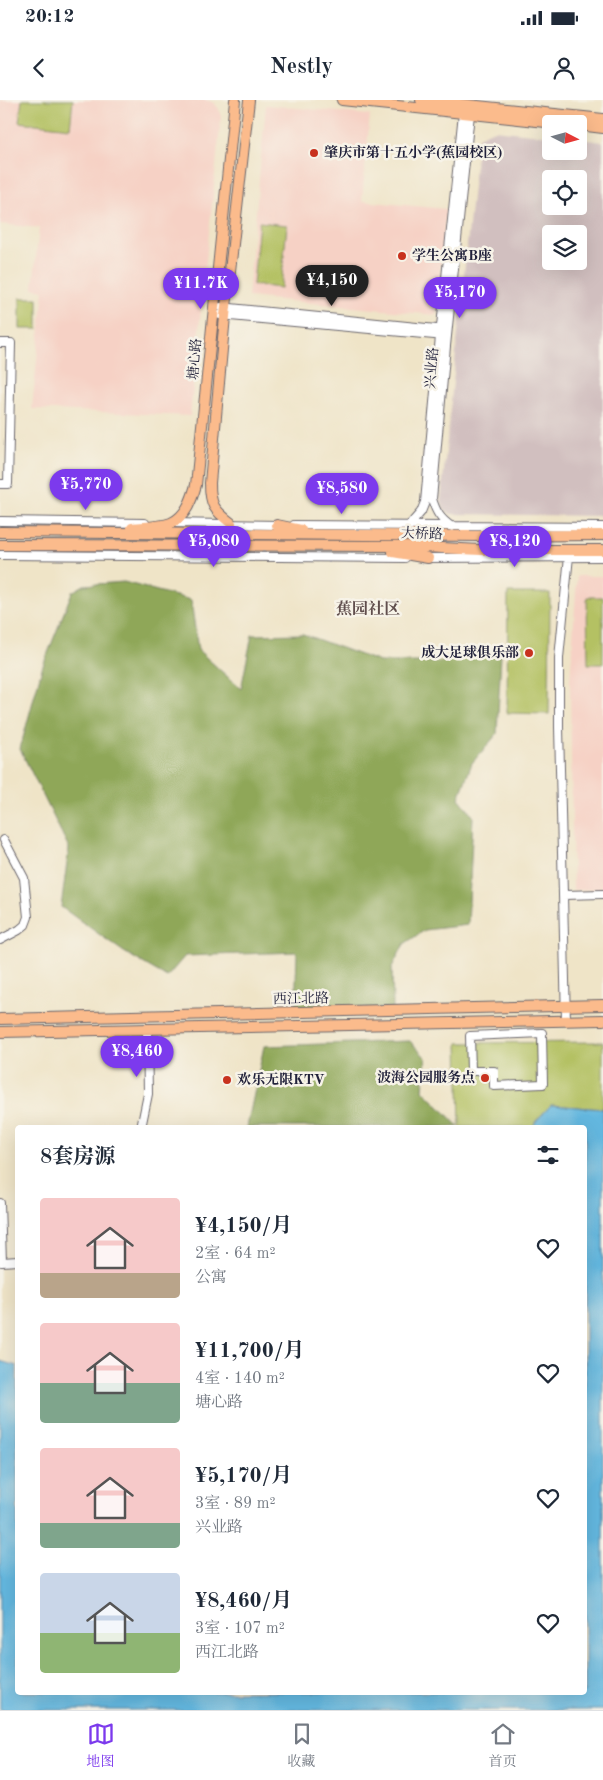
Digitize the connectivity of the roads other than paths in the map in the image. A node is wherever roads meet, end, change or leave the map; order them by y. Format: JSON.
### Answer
{"nodes":[{"id":1,"x":235,"y":100,"type":"edge"},
{"id":2,"x":249,"y":100,"type":"edge"},
{"id":3,"x":342,"y":100,"type":"edge"},
{"id":4,"x":421,"y":100,"type":"edge"},
{"id":5,"x":467,"y":113,"type":"junction"},
{"id":6,"x":603,"y":119,"type":"edge"},
{"id":7,"x":542,"y":122,"type":"edge"},
{"id":8,"x":588,"y":126,"type":"edge"},
{"id":9,"x":603,"y":128,"type":"edge"},
{"id":10,"x":213,"y":310,"type":"junction"},
{"id":11,"x":226,"y":311,"type":"junction"},
{"id":12,"x":444,"y":333,"type":"junction"},
{"id":13,"x":0,"y":343,"type":"edge"},
{"id":14,"x":0,"y":484,"type":"edge"},
{"id":15,"x":0,"y":521,"type":"edge"},
{"id":16,"x":171,"y":523,"type":"junction"},
{"id":17,"x":231,"y":524,"type":"junction"},
{"id":18,"x":277,"y":525,"type":"junction"},
{"id":19,"x":408,"y":527,"type":"junction"},
{"id":20,"x":452,"y":527,"type":"junction"},
{"id":21,"x":603,"y":527,"type":"edge"},
{"id":22,"x":0,"y":532,"type":"edge"},
{"id":23,"x":96,"y":534,"type":"junction"},
{"id":24,"x":603,"y":534,"type":"edge"},
{"id":25,"x":327,"y":535,"type":"junction"},
{"id":26,"x":0,"y":545,"type":"edge"},
{"id":27,"x":19,"y":546,"type":"junction"},
{"id":28,"x":347,"y":547,"type":"junction"},
{"id":29,"x":0,"y":550,"type":"edge"},
{"id":30,"x":603,"y":550,"type":"edge"},
{"id":31,"x":0,"y":555,"type":"edge"},
{"id":32,"x":569,"y":556,"type":"junction"},
{"id":33,"x":603,"y":557,"type":"edge"},
{"id":34,"x":428,"y":558,"type":"junction"},
{"id":35,"x":4,"y":840,"type":"dead end"},
{"id":36,"x":603,"y":894,"type":"edge"},
{"id":37,"x":564,"y":895,"type":"junction"},
{"id":38,"x":0,"y":940,"type":"edge"},
{"id":39,"x":603,"y":1005,"type":"edge"},
{"id":40,"x":565,"y":1006,"type":"junction"},
{"id":41,"x":202,"y":1015,"type":"junction"},
{"id":42,"x":0,"y":1019,"type":"edge"},
{"id":43,"x":603,"y":1020,"type":"edge"},
{"id":44,"x":566,"y":1021,"type":"junction"},
{"id":45,"x":202,"y":1028,"type":"junction"},
{"id":46,"x":147,"y":1030,"type":"junction"},
{"id":47,"x":0,"y":1032,"type":"edge"},
{"id":48,"x":543,"y":1084,"type":"joint"},
{"id":49,"x":142,"y":1125,"type":"edge"},
{"id":50,"x":0,"y":1203,"type":"edge"},
{"id":51,"x":15,"y":1261,"type":"edge"}],
"edges":[{"from":1,"to":10,"type":"main road","name":"塘心路"},
{"from":2,"to":11,"type":"main road","name":"塘心路"},
{"from":3,"to":5,"type":"main road"},
{"from":4,"to":6,"type":"main road"},
{"from":5,"to":7,"type":"main road"},
{"from":5,"to":12,"type":"street","name":"兴业路"},
{"from":8,"to":9,"type":"main road"},
{"from":10,"to":11,"type":"street"},
{"from":10,"to":16,"type":"main road","name":"塘心路"},
{"from":11,"to":12,"type":"street"},
{"from":11,"to":17,"type":"main road","name":"塘心路"},
{"from":12,"to":19,"type":"street","name":"兴业路"},
{"from":12,"to":20,"type":"street","name":"兴业路"},
{"from":13,"to":14,"type":"street"},
{"from":15,"to":16,"type":"street"},
{"from":16,"to":17,"type":"street"},
{"from":16,"to":23,"type":"main road"},
{"from":17,"to":18,"type":"street"},
{"from":18,"to":19,"type":"street"},
{"from":18,"to":25,"type":"main road"},
{"from":19,"to":20,"type":"street"},
{"from":20,"to":21,"type":"street"},
{"from":22,"to":23,"type":"main road"},
{"from":23,"to":25,"type":"main road"},
{"from":24,"to":25,"type":"main road"},
{"from":26,"to":27,"type":"main road","name":"大桥路"},
{"from":27,"to":28,"type":"main road","name":"大桥路"},
{"from":27,"to":29,"type":"main road"},
{"from":28,"to":30,"type":"main road","name":"大桥路"},
{"from":28,"to":34,"type":"main road"},
{"from":31,"to":34,"type":"street"},
{"from":32,"to":33,"type":"street"},
{"from":32,"to":34,"type":"street"},
{"from":32,"to":37,"type":"street"},
{"from":35,"to":38,"type":"street"},
{"from":36,"to":37,"type":"street"},
{"from":37,"to":40,"type":"street"},
{"from":39,"to":40,"type":"main road","name":"西江北路"},
{"from":40,"to":41,"type":"main road","name":"西江北路"},
{"from":40,"to":44,"type":"street"},
{"from":41,"to":42,"type":"main road","name":"西江北路"},
{"from":41,"to":45,"type":"main road"},
{"from":43,"to":44,"type":"main road","name":"西江北路"},
{"from":44,"to":45,"type":"main road","name":"西江北路"},
{"from":45,"to":46,"type":"main road","name":"西江北路"},
{"from":46,"to":47,"type":"main road","name":"西江北路"},
{"from":46,"to":49,"type":"street"},
{"from":48,"to":48,"type":"street"},
{"from":50,"to":51,"type":"street"}]}
